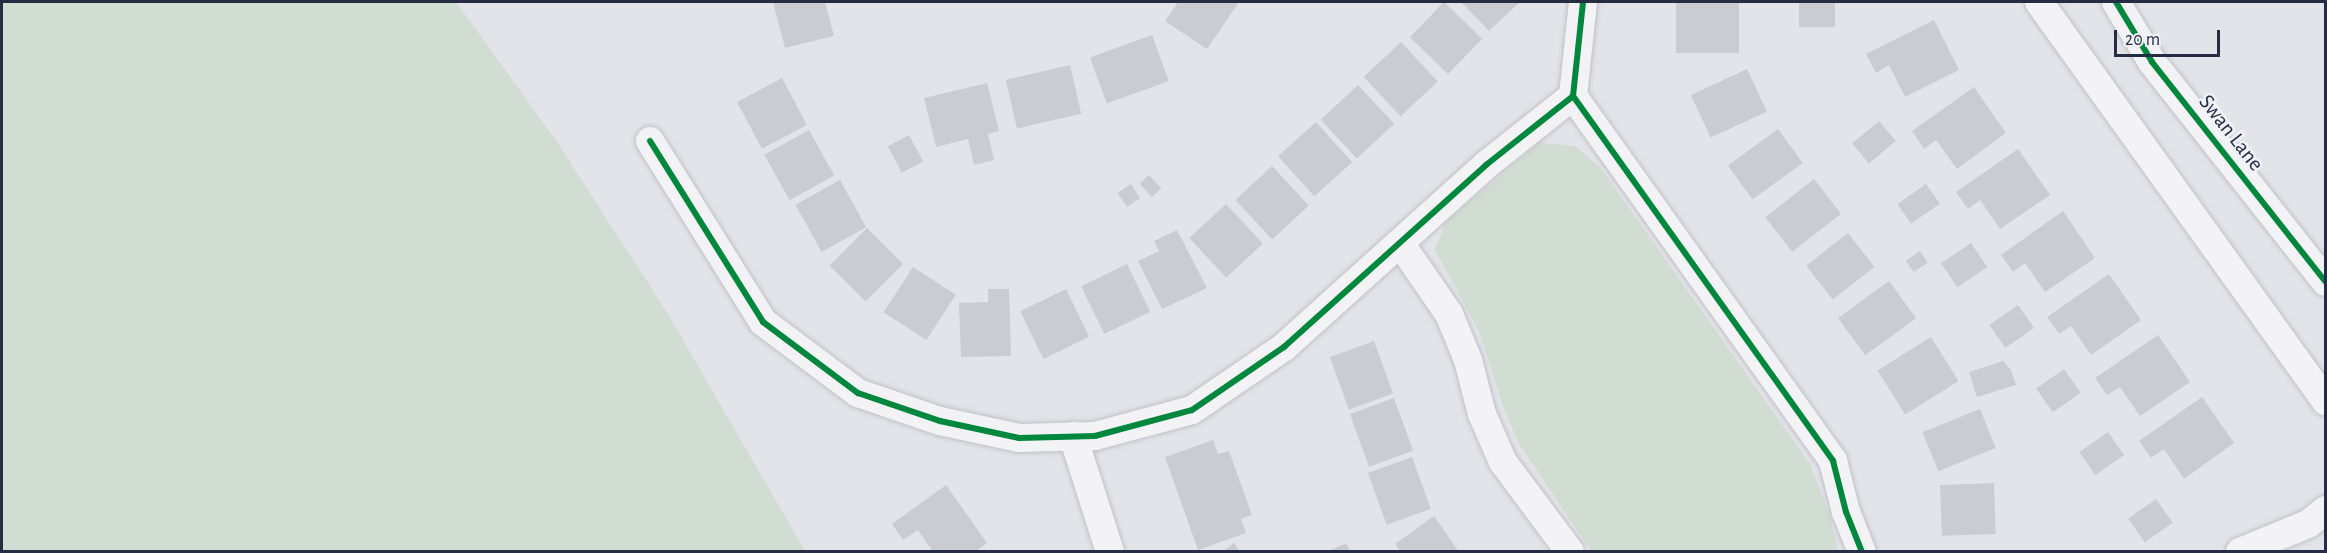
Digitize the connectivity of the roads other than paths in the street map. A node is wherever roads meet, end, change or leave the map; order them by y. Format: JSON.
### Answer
{"nodes":[{"id":1,"x":1583,"y":2,"type":"edge"},
{"id":2,"x":2039,"y":2,"type":"edge"},
{"id":3,"x":2116,"y":2,"type":"edge"},
{"id":4,"x":1573,"y":96,"type":"junction"},
{"id":5,"x":650,"y":141,"type":"dead end"},
{"id":6,"x":1400,"y":243,"type":"junction"},
{"id":7,"x":2325,"y":282,"type":"edge"},
{"id":8,"x":2325,"y":402,"type":"edge"},
{"id":9,"x":1073,"y":436,"type":"junction"},
{"id":10,"x":2325,"y":510,"type":"edge"},
{"id":11,"x":1110,"y":552,"type":"edge"},
{"id":12,"x":1570,"y":552,"type":"edge"},
{"id":13,"x":1862,"y":552,"type":"edge"},
{"id":14,"x":2240,"y":552,"type":"edge"}],
"edges":[{"from":1,"to":4,"type":"street"},
{"from":2,"to":8,"type":"street"},
{"from":3,"to":7,"type":"street","name":"Swan Lane"},
{"from":4,"to":6,"type":"street"},
{"from":4,"to":13,"type":"street"},
{"from":5,"to":9,"type":"street"},
{"from":6,"to":9,"type":"street"},
{"from":6,"to":12,"type":"street"},
{"from":9,"to":11,"type":"street"},
{"from":10,"to":14,"type":"street"}]}
